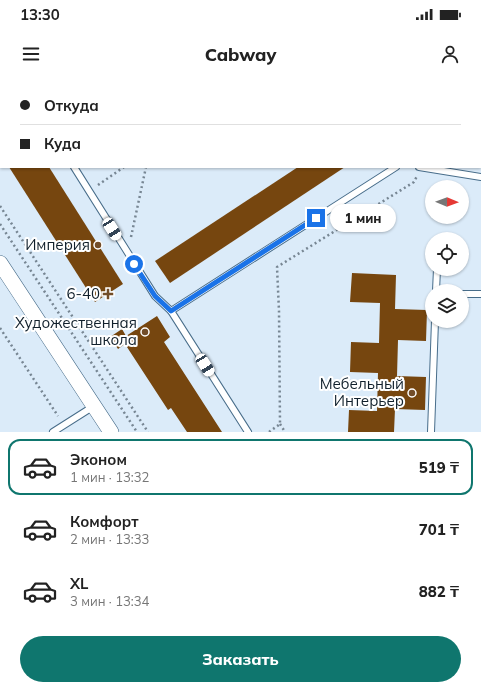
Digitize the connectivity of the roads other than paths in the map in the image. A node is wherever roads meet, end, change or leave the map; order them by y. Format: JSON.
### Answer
{"nodes":[{"id":1,"x":75,"y":168,"type":"edge"},
{"id":2,"x":394,"y":168,"type":"edge"},
{"id":3,"x":426,"y":168,"type":"edge"},
{"id":4,"x":481,"y":177,"type":"edge"},
{"id":5,"x":0,"y":263,"type":"edge"},
{"id":6,"x":469,"y":294,"type":"edge"},
{"id":7,"x":481,"y":294,"type":"edge"},
{"id":8,"x":171,"y":311,"type":"junction"},
{"id":9,"x":435,"y":328,"type":"edge"},
{"id":10,"x":94,"y":406,"type":"junction"},
{"id":11,"x":53,"y":432,"type":"edge"},
{"id":12,"x":111,"y":432,"type":"edge"},
{"id":13,"x":248,"y":432,"type":"edge"},
{"id":14,"x":431,"y":432,"type":"edge"}],
"edges":[{"from":1,"to":8,"type":"lane"},
{"from":2,"to":8,"type":"lane"},
{"from":3,"to":4,"type":"lane"},
{"from":5,"to":10,"type":"street"},
{"from":6,"to":7,"type":"lane"},
{"from":8,"to":13,"type":"lane"},
{"from":9,"to":14,"type":"lane"},
{"from":10,"to":11,"type":"lane"},
{"from":10,"to":12,"type":"street"}]}
